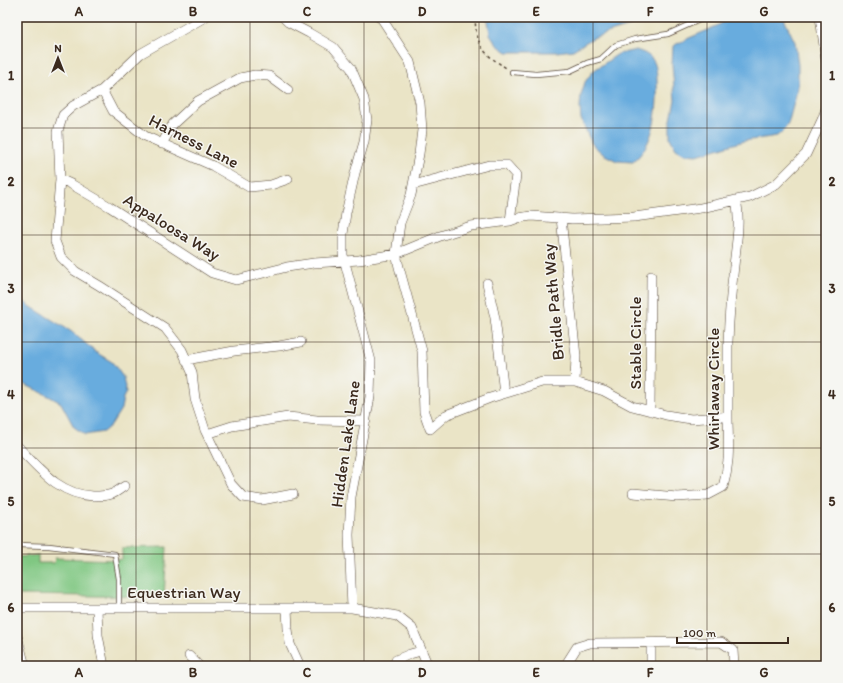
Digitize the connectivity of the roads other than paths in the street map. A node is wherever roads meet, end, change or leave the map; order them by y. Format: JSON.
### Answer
{"nodes":[{"id":1,"x":205,"y":17,"type":"edge"},
{"id":2,"x":283,"y":17,"type":"edge"},
{"id":3,"x":379,"y":17,"type":"edge"},
{"id":4,"x":706,"y":17,"type":"edge"},
{"id":5,"x":820,"y":17,"type":"edge"},
{"id":6,"x":826,"y":60,"type":"edge"},
{"id":7,"x":512,"y":72,"type":"road end"},
{"id":8,"x":102,"y":90,"type":"junction"},
{"id":9,"x":288,"y":90,"type":"dead end"},
{"id":10,"x":826,"y":109,"type":"edge"},
{"id":11,"x":162,"y":144,"type":"junction"},
{"id":12,"x":60,"y":179,"type":"junction"},
{"id":13,"x":288,"y":179,"type":"dead end"},
{"id":14,"x":413,"y":185,"type":"junction"},
{"id":15,"x":736,"y":200,"type":"junction"},
{"id":16,"x":561,"y":218,"type":"junction"},
{"id":17,"x":510,"y":221,"type":"junction"},
{"id":18,"x":396,"y":254,"type":"junction"},
{"id":19,"x":344,"y":261,"type":"junction"},
{"id":20,"x":651,"y":276,"type":"dead end"},
{"id":21,"x":487,"y":283,"type":"dead end"},
{"id":22,"x":301,"y":342,"type":"dead end"},
{"id":23,"x":186,"y":360,"type":"junction"},
{"id":24,"x":575,"y":382,"type":"junction"},
{"id":25,"x":504,"y":393,"type":"junction"},
{"id":26,"x":650,"y":412,"type":"junction"},
{"id":27,"x":728,"y":416,"type":"junction"},
{"id":28,"x":366,"y":421,"type":"junction"},
{"id":29,"x":207,"y":434,"type":"junction"},
{"id":30,"x":17,"y":446,"type":"edge"},
{"id":31,"x":125,"y":486,"type":"dead end"},
{"id":32,"x":633,"y":493,"type":"dead end"},
{"id":33,"x":293,"y":494,"type":"dead end"},
{"id":34,"x":17,"y":545,"type":"edge"},
{"id":35,"x":17,"y":608,"type":"edge"},
{"id":36,"x":96,"y":608,"type":"junction"},
{"id":37,"x":119,"y":608,"type":"junction"},
{"id":38,"x":287,"y":608,"type":"junction"},
{"id":39,"x":352,"y":608,"type":"junction"},
{"id":40,"x":17,"y":636,"type":"edge"},
{"id":41,"x":651,"y":643,"type":"junction"},
{"id":42,"x":421,"y":651,"type":"junction"},
{"id":43,"x":188,"y":656,"type":"dead end"},
{"id":44,"x":25,"y":666,"type":"edge"},
{"id":45,"x":104,"y":666,"type":"edge"},
{"id":46,"x":199,"y":666,"type":"edge"},
{"id":47,"x":300,"y":666,"type":"edge"},
{"id":48,"x":394,"y":666,"type":"edge"},
{"id":49,"x":428,"y":666,"type":"edge"},
{"id":50,"x":565,"y":666,"type":"edge"},
{"id":51,"x":651,"y":666,"type":"edge"},
{"id":52,"x":734,"y":666,"type":"edge"}],
"edges":[{"from":1,"to":8,"type":"street"},
{"from":2,"to":19,"type":"street","name":"Hidden Lake Lane"},
{"from":3,"to":14,"type":"street"},
{"from":4,"to":7,"type":"lane"},
{"from":5,"to":6,"type":"street"},
{"from":8,"to":11,"type":"street","name":"Harness Lane"},
{"from":8,"to":12,"type":"street"},
{"from":9,"to":11,"type":"street"},
{"from":10,"to":15,"type":"street","name":"Appaloosa Way"},
{"from":11,"to":13,"type":"street","name":"Harness Lane"},
{"from":12,"to":19,"type":"street","name":"Appaloosa Way"},
{"from":12,"to":23,"type":"street"},
{"from":14,"to":17,"type":"street"},
{"from":14,"to":18,"type":"street"},
{"from":15,"to":16,"type":"street","name":"Appaloosa Way"},
{"from":15,"to":27,"type":"street","name":"Whirlaway Circle"},
{"from":16,"to":17,"type":"street","name":"Appaloosa Way"},
{"from":16,"to":24,"type":"street","name":"Bridle Path Way"},
{"from":17,"to":18,"type":"street","name":"Appaloosa Way"},
{"from":18,"to":19,"type":"street","name":"Appaloosa Way"},
{"from":18,"to":25,"type":"street"},
{"from":19,"to":28,"type":"street","name":"Hidden Lake Lane"},
{"from":20,"to":26,"type":"street","name":"Stable Circle"},
{"from":21,"to":25,"type":"street"},
{"from":22,"to":23,"type":"street"},
{"from":23,"to":29,"type":"street"},
{"from":24,"to":25,"type":"street"},
{"from":24,"to":26,"type":"street"},
{"from":26,"to":27,"type":"street"},
{"from":27,"to":32,"type":"street","name":"Whirlaway Circle"},
{"from":28,"to":29,"type":"street"},
{"from":28,"to":39,"type":"street","name":"Hidden Lake Lane"},
{"from":29,"to":33,"type":"street"},
{"from":30,"to":31,"type":"street"},
{"from":34,"to":37,"type":"lane"},
{"from":35,"to":36,"type":"street","name":"Equestrian Way"},
{"from":36,"to":37,"type":"street","name":"Equestrian Way"},
{"from":36,"to":45,"type":"street"},
{"from":37,"to":38,"type":"street","name":"Equestrian Way"},
{"from":38,"to":39,"type":"street","name":"Equestrian Way"},
{"from":38,"to":47,"type":"street"},
{"from":39,"to":42,"type":"street","name":"Equestrian Way"},
{"from":40,"to":44,"type":"street"},
{"from":41,"to":50,"type":"street"},
{"from":41,"to":51,"type":"street"},
{"from":41,"to":52,"type":"street"},
{"from":42,"to":48,"type":"street"},
{"from":42,"to":49,"type":"street","name":"Equestrian Way"},
{"from":43,"to":46,"type":"street"}]}
